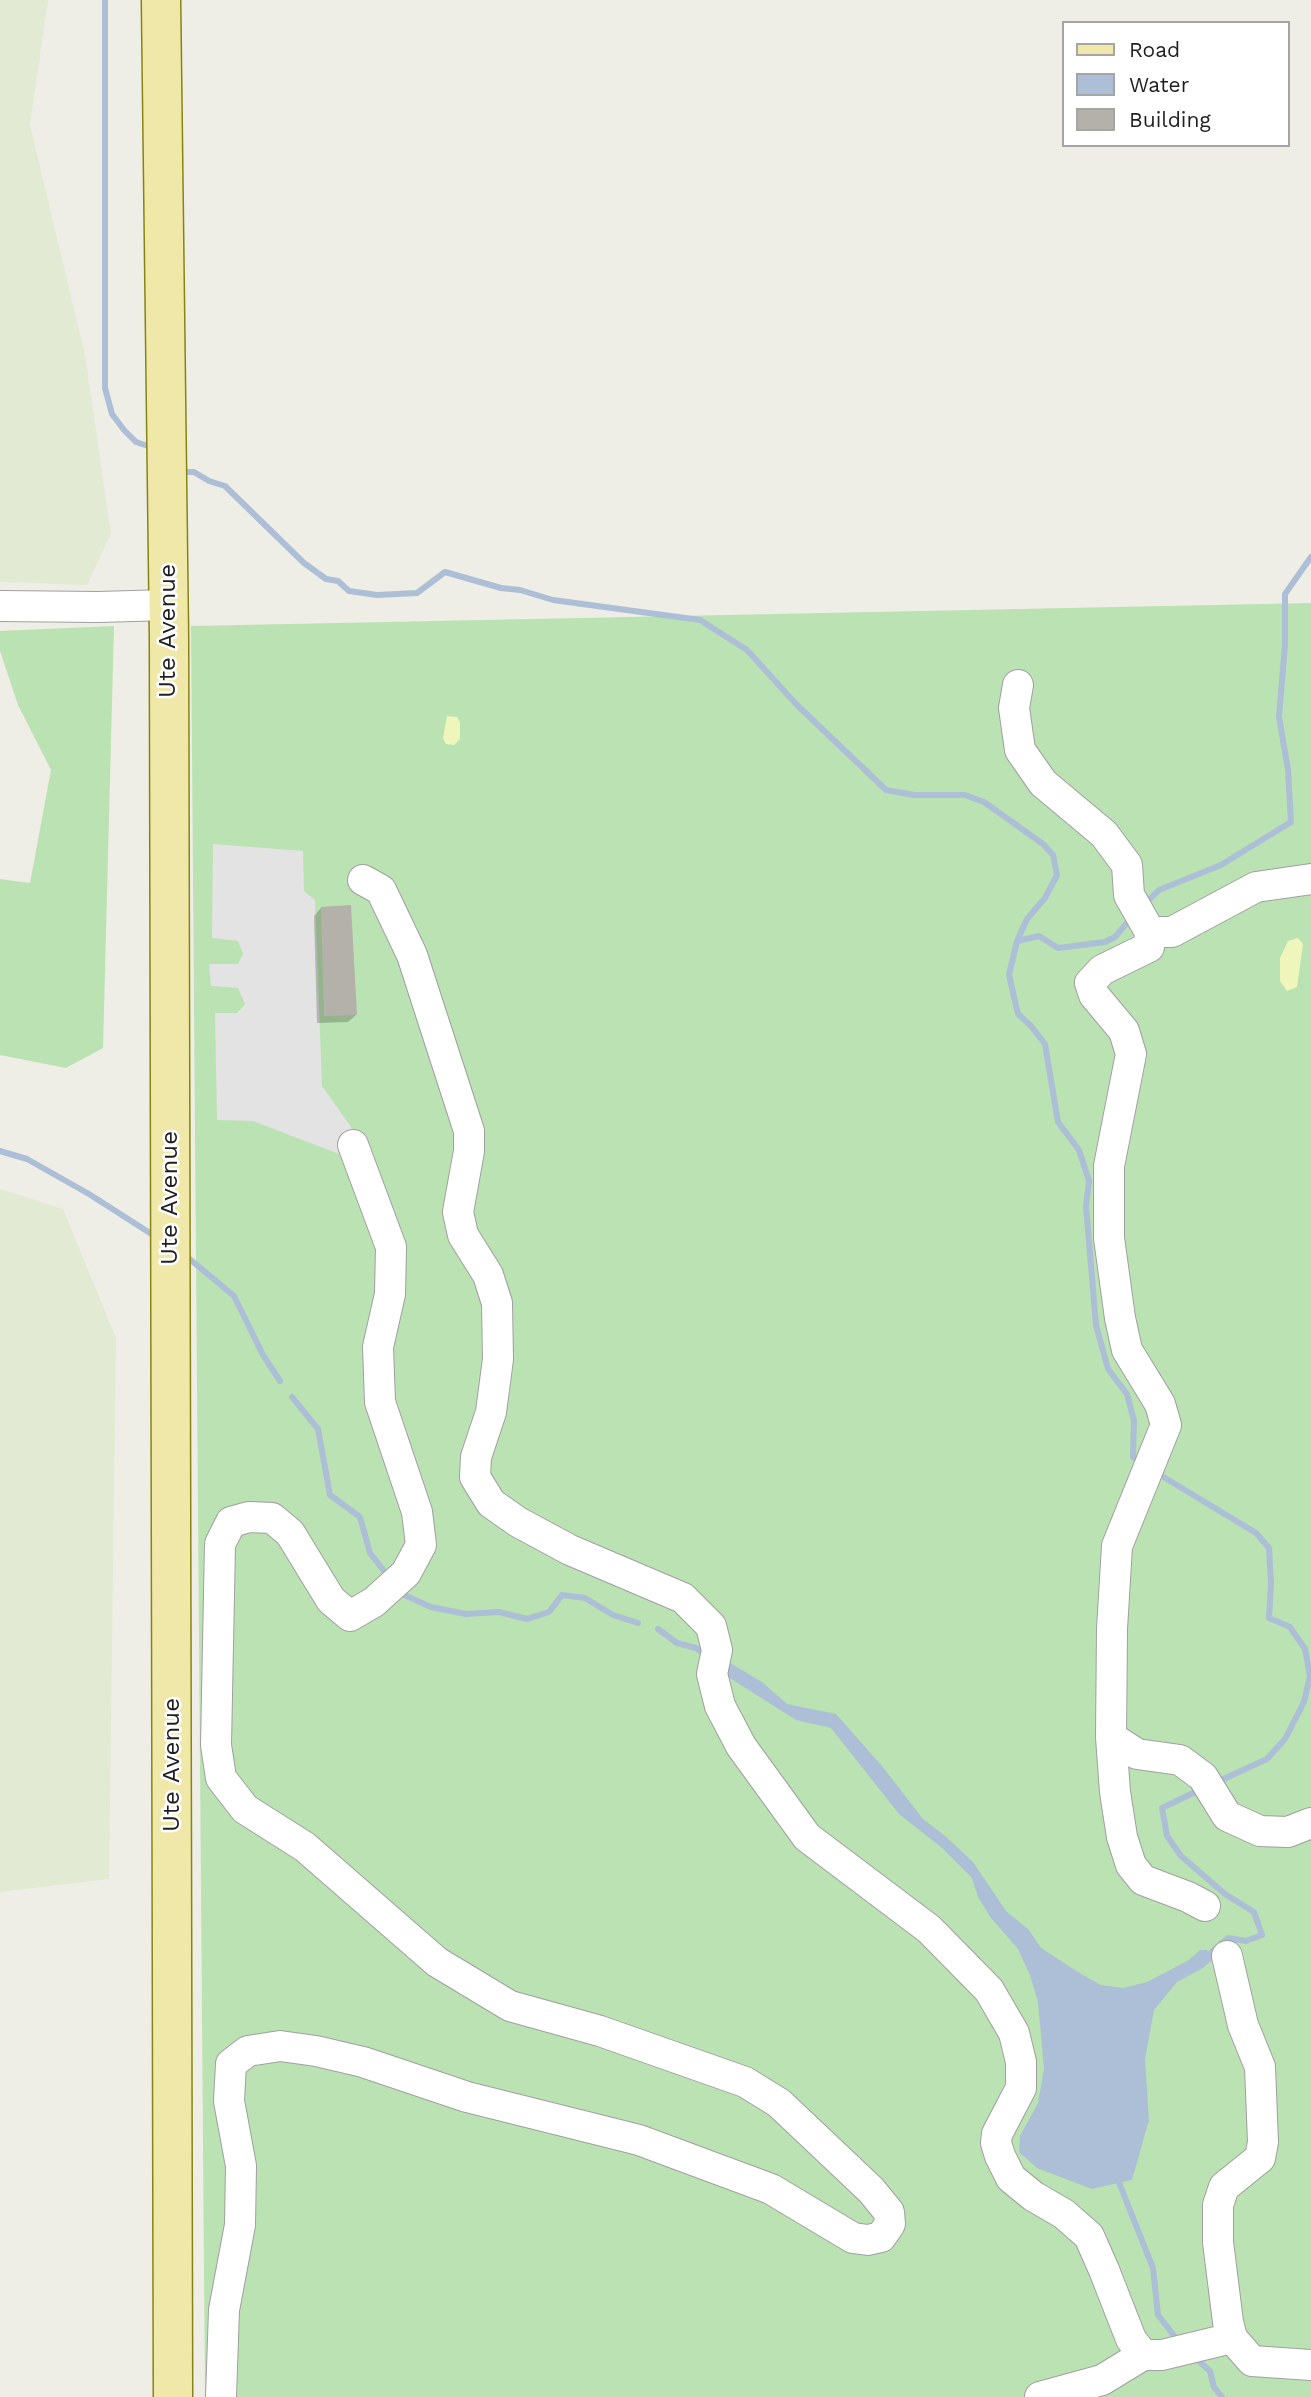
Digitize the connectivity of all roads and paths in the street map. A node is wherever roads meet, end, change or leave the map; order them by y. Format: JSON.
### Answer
{"nodes":[{"id":1,"x":161,"y":0,"type":"edge"},
{"id":2,"x":168,"y":605,"type":"junction"},
{"id":3,"x":0,"y":606,"type":"edge"},
{"id":4,"x":1018,"y":685,"type":"dead end"},
{"id":5,"x":1311,"y":878,"type":"edge"},
{"id":6,"x":363,"y":880,"type":"dead end"},
{"id":7,"x":1150,"y":932,"type":"junction"},
{"id":8,"x":353,"y":1145,"type":"dead end"},
{"id":9,"x":1111,"y":1737,"type":"junction"},
{"id":10,"x":1311,"y":1823,"type":"edge"},
{"id":11,"x":1205,"y":1906,"type":"dead end"},
{"id":12,"x":1227,"y":1956,"type":"dead end"},
{"id":13,"x":1225,"y":2340,"type":"junction"},
{"id":14,"x":1153,"y":2355,"type":"junction"},
{"id":15,"x":1311,"y":2365,"type":"edge"},
{"id":16,"x":173,"y":2397,"type":"edge"},
{"id":17,"x":221,"y":2397,"type":"edge"},
{"id":18,"x":1040,"y":2397,"type":"edge"}],
"edges":[{"from":1,"to":2,"type":"main road","name":"Ute Avenue"},
{"from":2,"to":3,"type":"lane"},
{"from":2,"to":16,"type":"main road","name":"Ute Avenue"},
{"from":4,"to":7,"type":"lane"},
{"from":5,"to":7,"type":"lane"},
{"from":6,"to":14,"type":"lane"},
{"from":7,"to":9,"type":"lane"},
{"from":8,"to":17,"type":"lane"},
{"from":9,"to":10,"type":"lane"},
{"from":9,"to":11,"type":"lane"},
{"from":12,"to":13,"type":"lane"},
{"from":13,"to":14,"type":"lane"},
{"from":13,"to":15,"type":"lane"},
{"from":14,"to":18,"type":"lane"}]}
